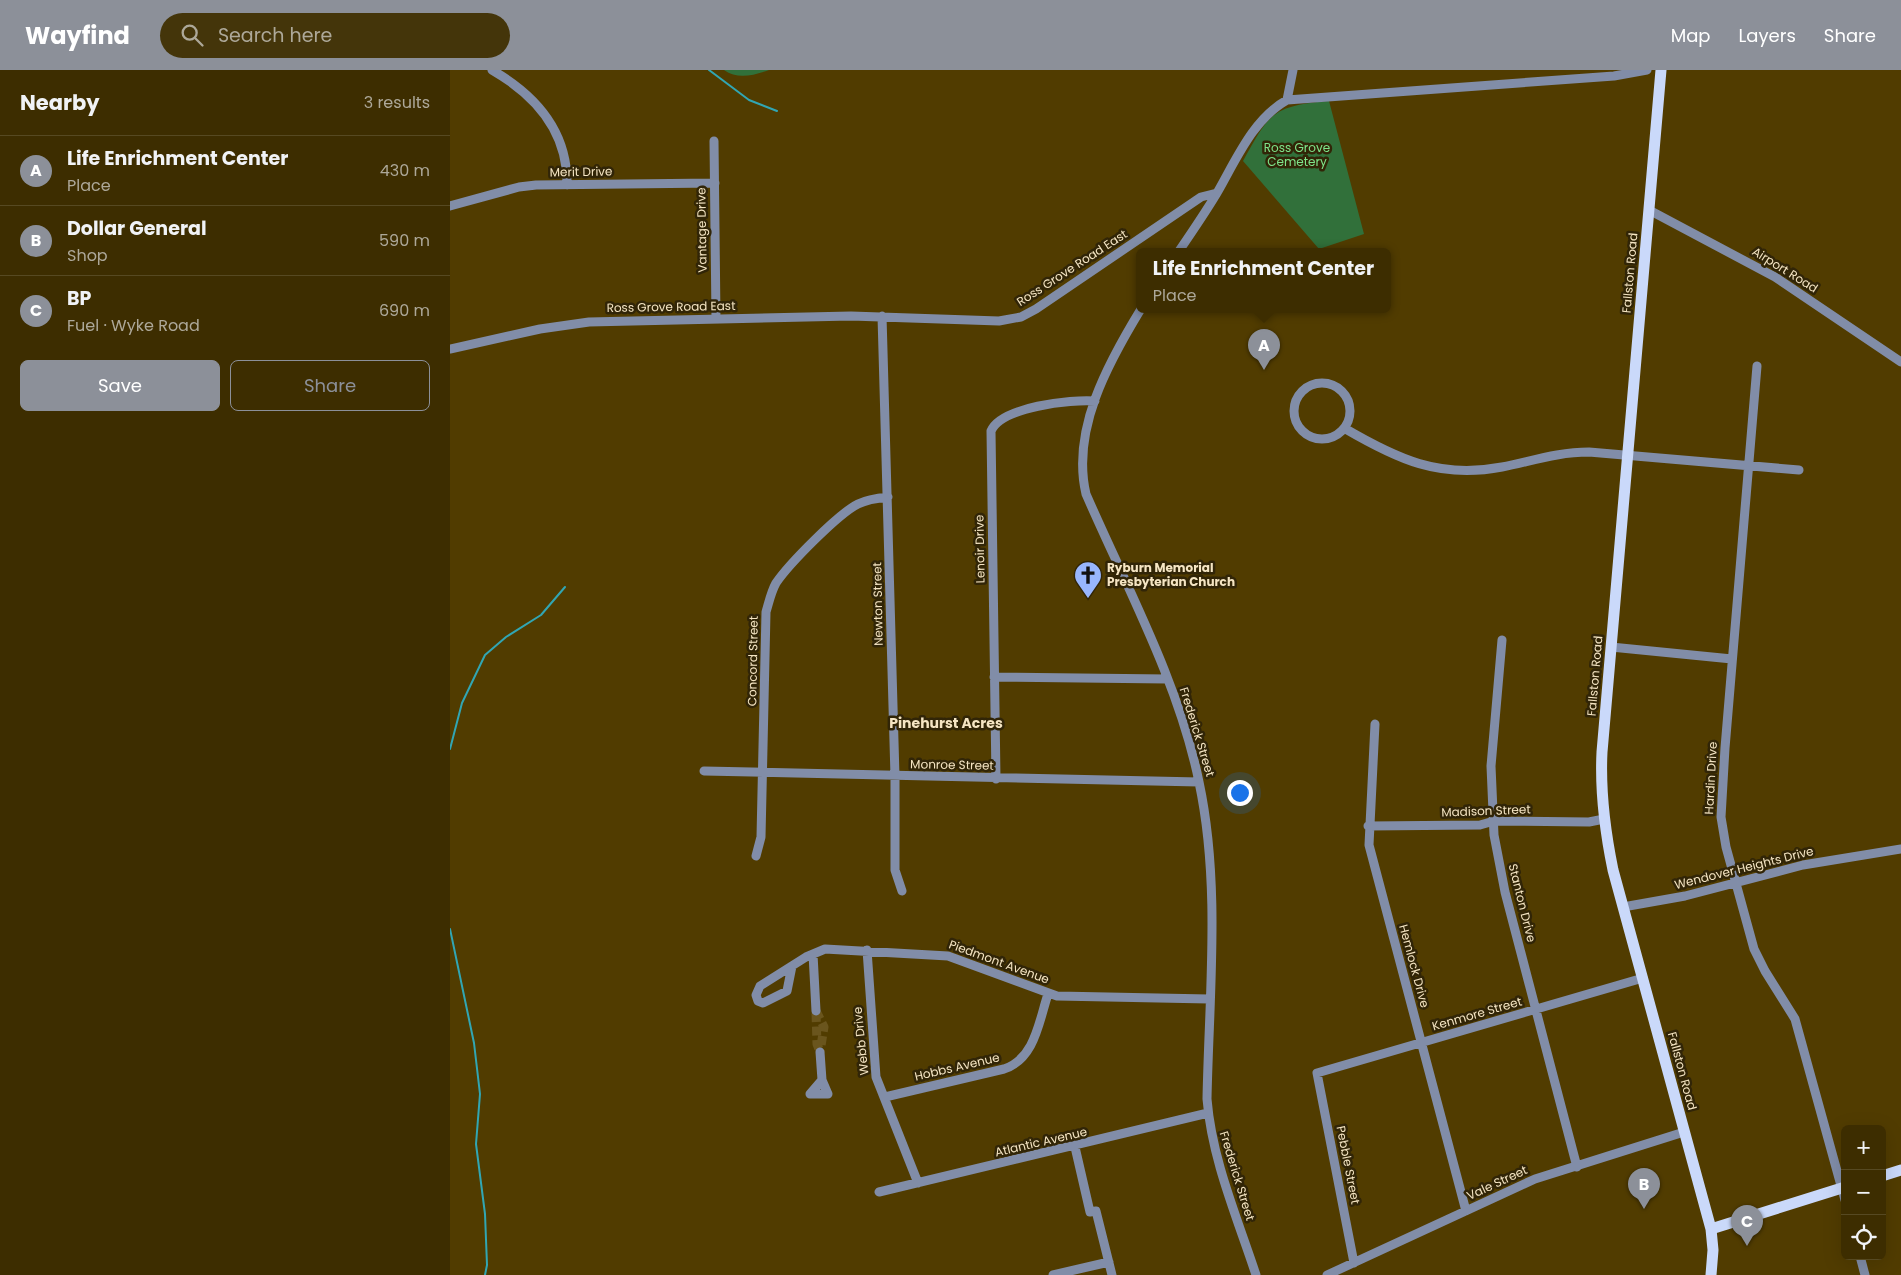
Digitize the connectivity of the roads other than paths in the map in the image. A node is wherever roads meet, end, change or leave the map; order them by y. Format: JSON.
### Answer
{"nodes":[{"id":1,"x":492,"y":70,"type":"edge"},
{"id":2,"x":1293,"y":70,"type":"edge"},
{"id":3,"x":1647,"y":70,"type":"edge"},
{"id":4,"x":1660,"y":70,"type":"edge"},
{"id":5,"x":1287,"y":100,"type":"junction"},
{"id":6,"x":714,"y":141,"type":"dead end"},
{"id":7,"x":715,"y":184,"type":"junction"},
{"id":8,"x":567,"y":185,"type":"junction"},
{"id":9,"x":1217,"y":193,"type":"junction"},
{"id":10,"x":450,"y":206,"type":"edge"},
{"id":11,"x":1649,"y":210,"type":"junction"},
{"id":12,"x":1181,"y":248,"type":"edge"},
{"id":13,"x":1139,"y":313,"type":"edge"},
{"id":14,"x":882,"y":316,"type":"junction"},
{"id":15,"x":716,"y":318,"type":"junction"},
{"id":16,"x":450,"y":348,"type":"edge"},
{"id":17,"x":1901,"y":362,"type":"edge"},
{"id":18,"x":1757,"y":366,"type":"dead end"},
{"id":19,"x":1095,"y":401,"type":"junction"},
{"id":20,"x":1344,"y":428,"type":"junction"},
{"id":21,"x":1627,"y":454,"type":"junction"},
{"id":22,"x":1749,"y":465,"type":"junction"},
{"id":23,"x":1799,"y":470,"type":"dead end"},
{"id":24,"x":888,"y":497,"type":"junction"},
{"id":25,"x":1502,"y":640,"type":"dead end"},
{"id":26,"x":1611,"y":647,"type":"junction"},
{"id":27,"x":1732,"y":659,"type":"junction"},
{"id":28,"x":994,"y":677,"type":"junction"},
{"id":29,"x":1167,"y":679,"type":"junction"},
{"id":30,"x":1375,"y":724,"type":"dead end"},
{"id":31,"x":704,"y":771,"type":"dead end"},
{"id":32,"x":764,"y":772,"type":"junction"},
{"id":33,"x":895,"y":777,"type":"junction"},
{"id":34,"x":996,"y":779,"type":"junction"},
{"id":35,"x":1199,"y":782,"type":"junction"},
{"id":36,"x":1604,"y":818,"type":"junction"},
{"id":37,"x":1494,"y":821,"type":"junction"},
{"id":38,"x":1368,"y":826,"type":"junction"},
{"id":39,"x":1901,"y":849,"type":"edge"},
{"id":40,"x":756,"y":856,"type":"dead end"},
{"id":41,"x":1737,"y":882,"type":"junction"},
{"id":42,"x":902,"y":891,"type":"dead end"},
{"id":43,"x":1623,"y":907,"type":"junction"},
{"id":44,"x":867,"y":950,"type":"junction"},
{"id":45,"x":812,"y":954,"type":"junction"},
{"id":46,"x":789,"y":968,"type":"dead end"},
{"id":47,"x":1642,"y":978,"type":"junction"},
{"id":48,"x":1048,"y":994,"type":"junction"},
{"id":49,"x":1209,"y":999,"type":"junction"},
{"id":50,"x":1536,"y":1010,"type":"junction"},
{"id":51,"x":816,"y":1011,"type":"tunnel mouth"},
{"id":52,"x":1421,"y":1043,"type":"junction"},
{"id":53,"x":820,"y":1052,"type":"dead end"},
{"id":54,"x":1318,"y":1073,"type":"joint"},
{"id":55,"x":822,"y":1080,"type":"dead end"},
{"id":56,"x":885,"y":1097,"type":"junction"},
{"id":57,"x":1208,"y":1113,"type":"junction"},
{"id":58,"x":1684,"y":1132,"type":"junction"},
{"id":59,"x":1075,"y":1147,"type":"junction"},
{"id":60,"x":1577,"y":1167,"type":"junction"},
{"id":61,"x":1901,"y":1170,"type":"edge"},
{"id":62,"x":1886,"y":1175,"type":"edge"},
{"id":63,"x":1841,"y":1181,"type":"edge"},
{"id":64,"x":918,"y":1183,"type":"junction"},
{"id":65,"x":1841,"y":1189,"type":"edge"},
{"id":66,"x":879,"y":1192,"type":"dead end"},
{"id":67,"x":1466,"y":1211,"type":"junction"},
{"id":68,"x":1711,"y":1229,"type":"junction"},
{"id":69,"x":1861,"y":1260,"type":"edge"},
{"id":70,"x":1109,"y":1262,"type":"junction"},
{"id":71,"x":1354,"y":1263,"type":"junction"},
{"id":72,"x":1712,"y":1274,"type":"edge"},
{"id":73,"x":1053,"y":1275,"type":"edge"},
{"id":74,"x":1112,"y":1275,"type":"edge"},
{"id":75,"x":1256,"y":1275,"type":"edge"},
{"id":76,"x":1327,"y":1275,"type":"edge"},
{"id":77,"x":1865,"y":1275,"type":"edge"}],
"edges":[{"from":1,"to":8,"type":"street"},
{"from":2,"to":5,"type":"street"},
{"from":3,"to":5,"type":"street"},
{"from":4,"to":11,"type":"main road","name":"Fallston Road"},
{"from":5,"to":9,"type":"street"},
{"from":6,"to":7,"type":"street","name":"Vantage Drive"},
{"from":7,"to":8,"type":"street","name":"Merit Drive"},
{"from":7,"to":15,"type":"street","name":"Vantage Drive"},
{"from":8,"to":10,"type":"street","name":"Merit Drive"},
{"from":9,"to":12,"type":"street"},
{"from":9,"to":14,"type":"street","name":"Ross Grove Road East"},
{"from":11,"to":17,"type":"street","name":"Airport Road"},
{"from":11,"to":21,"type":"main road","name":"Fallston Road"},
{"from":13,"to":19,"type":"street","name":"Frederick Street"},
{"from":14,"to":15,"type":"street","name":"Ross Grove Road East"},
{"from":14,"to":24,"type":"street","name":"Newton Street"},
{"from":15,"to":16,"type":"street","name":"Ross Grove Road East"},
{"from":18,"to":22,"type":"street","name":"Hardin Drive"},
{"from":19,"to":28,"type":"street","name":"Lenoir Drive"},
{"from":19,"to":29,"type":"street","name":"Frederick Street"},
{"from":20,"to":20,"type":"street"},
{"from":20,"to":21,"type":"street"},
{"from":21,"to":22,"type":"street"},
{"from":21,"to":26,"type":"main road","name":"Fallston Road"},
{"from":22,"to":23,"type":"street"},
{"from":22,"to":27,"type":"street","name":"Hardin Drive"},
{"from":24,"to":32,"type":"street","name":"Concord Street"},
{"from":24,"to":33,"type":"street","name":"Newton Street"},
{"from":25,"to":37,"type":"street","name":"Stanton Drive"},
{"from":26,"to":27,"type":"street"},
{"from":26,"to":36,"type":"main road","name":"Fallston Road"},
{"from":27,"to":41,"type":"street","name":"Hardin Drive"},
{"from":28,"to":29,"type":"street"},
{"from":28,"to":34,"type":"street","name":"Lenoir Drive"},
{"from":29,"to":35,"type":"street","name":"Frederick Street"},
{"from":30,"to":38,"type":"street","name":"Hemlock Drive"},
{"from":31,"to":32,"type":"street","name":"Monroe Street"},
{"from":32,"to":33,"type":"street","name":"Monroe Street"},
{"from":32,"to":40,"type":"street","name":"Concord Street"},
{"from":33,"to":34,"type":"street","name":"Monroe Street"},
{"from":33,"to":42,"type":"street","name":"Newton Street"},
{"from":34,"to":35,"type":"street","name":"Monroe Street"},
{"from":35,"to":49,"type":"street","name":"Frederick Street"},
{"from":36,"to":37,"type":"street","name":"Madison Street"},
{"from":36,"to":43,"type":"main road","name":"Fallston Road"},
{"from":37,"to":38,"type":"street","name":"Madison Street"},
{"from":37,"to":50,"type":"street","name":"Stanton Drive"},
{"from":38,"to":52,"type":"street","name":"Hemlock Drive"},
{"from":39,"to":41,"type":"street","name":"Wendover Heights Drive"},
{"from":41,"to":43,"type":"street","name":"Wendover Heights Drive"},
{"from":41,"to":63,"type":"street","name":"Hardin Drive"},
{"from":43,"to":47,"type":"main road","name":"Fallston Road"},
{"from":44,"to":45,"type":"street","name":"Piedmont Avenue"},
{"from":44,"to":48,"type":"street","name":"Piedmont Avenue"},
{"from":44,"to":56,"type":"street","name":"Webb Drive"},
{"from":45,"to":46,"type":"street","name":"Piedmont Avenue"},
{"from":45,"to":51,"type":"street"},
{"from":47,"to":50,"type":"street","name":"Kenmore Street"},
{"from":47,"to":58,"type":"main road","name":"Fallston Road"},
{"from":48,"to":49,"type":"street","name":"Piedmont Avenue"},
{"from":48,"to":56,"type":"street","name":"Hobbs Avenue"},
{"from":49,"to":57,"type":"street","name":"Frederick Street"},
{"from":50,"to":52,"type":"street","name":"Kenmore Street"},
{"from":50,"to":60,"type":"street","name":"Stanton Drive"},
{"from":52,"to":54,"type":"street","name":"Kenmore Street"},
{"from":52,"to":67,"type":"street","name":"Hemlock Drive"},
{"from":53,"to":55,"type":"street"},
{"from":54,"to":71,"type":"street","name":"Pebble Street"},
{"from":56,"to":64,"type":"street","name":"Webb Drive"},
{"from":57,"to":59,"type":"street","name":"Atlantic Avenue"},
{"from":57,"to":75,"type":"street","name":"Frederick Street"},
{"from":58,"to":60,"type":"street","name":"Vale Street"},
{"from":58,"to":68,"type":"main road","name":"Fallston Road"},
{"from":59,"to":64,"type":"street","name":"Atlantic Avenue"},
{"from":59,"to":70,"type":"street"},
{"from":60,"to":67,"type":"street","name":"Vale Street"},
{"from":61,"to":62,"type":"main road"},
{"from":64,"to":66,"type":"street","name":"Atlantic Avenue"},
{"from":65,"to":68,"type":"main road"},
{"from":67,"to":71,"type":"street","name":"Vale Street"},
{"from":68,"to":72,"type":"main road","name":"Fallston Road"},
{"from":69,"to":77,"type":"street"},
{"from":70,"to":73,"type":"street"},
{"from":70,"to":74,"type":"street"},
{"from":71,"to":76,"type":"street","name":"Vale Street"}]}
